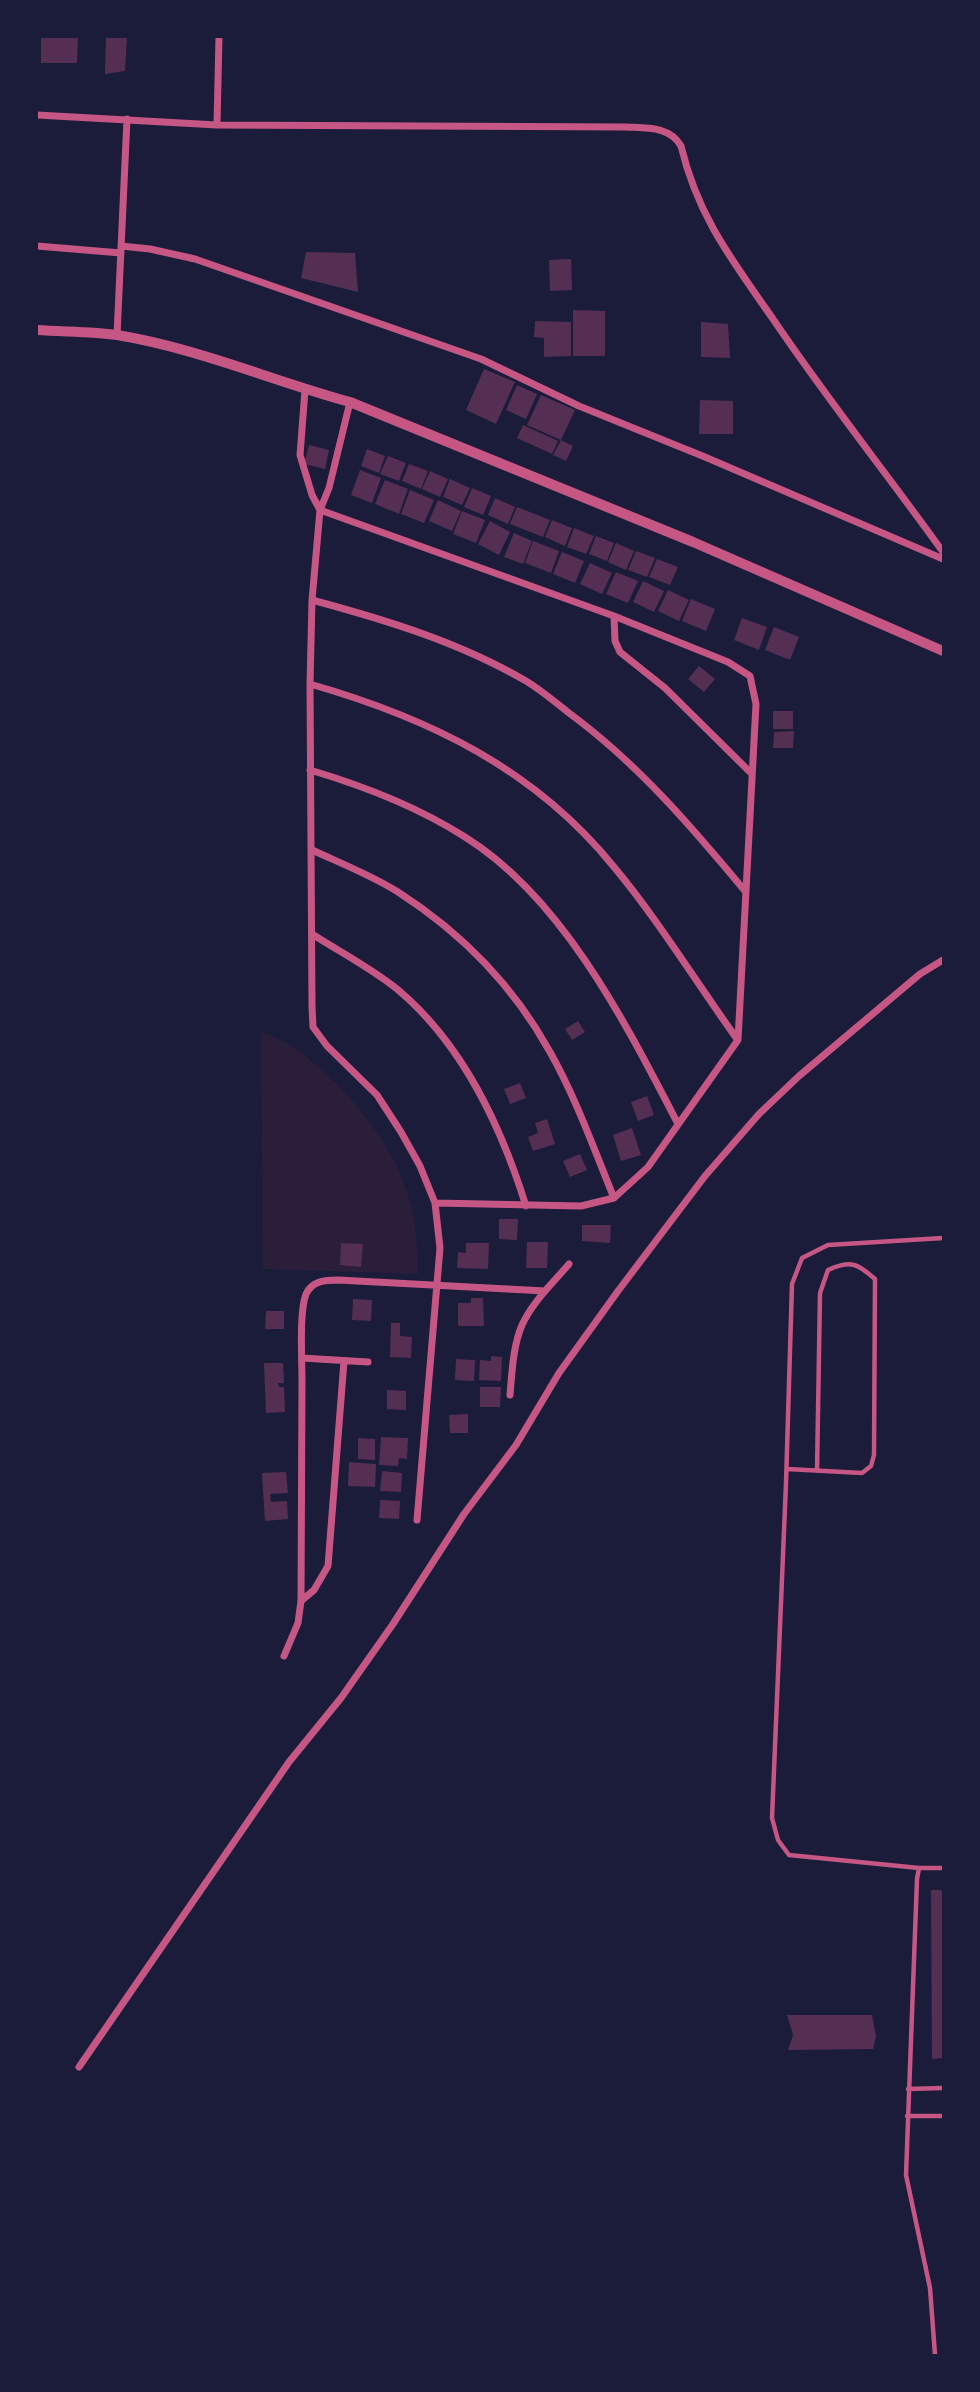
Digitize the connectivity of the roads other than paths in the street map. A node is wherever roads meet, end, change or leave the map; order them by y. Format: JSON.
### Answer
{"nodes":[{"id":1,"x":219,"y":37,"type":"edge"},
{"id":2,"x":37,"y":115,"type":"edge"},
{"id":3,"x":127,"y":119,"type":"junction"},
{"id":4,"x":217,"y":125,"type":"junction"},
{"id":5,"x":37,"y":246,"type":"edge"},
{"id":6,"x":121,"y":250,"type":"junction"},
{"id":7,"x":37,"y":330,"type":"edge"},
{"id":8,"x":117,"y":335,"type":"junction"},
{"id":9,"x":305,"y":390,"type":"junction"},
{"id":10,"x":351,"y":402,"type":"junction"},
{"id":11,"x":320,"y":510,"type":"junction"},
{"id":12,"x":943,"y":552,"type":"edge"},
{"id":13,"x":943,"y":559,"type":"edge"},
{"id":14,"x":312,"y":600,"type":"junction"},
{"id":15,"x":614,"y":616,"type":"junction"},
{"id":16,"x":943,"y":652,"type":"edge"},
{"id":17,"x":310,"y":684,"type":"junction"},
{"id":18,"x":310,"y":770,"type":"junction"},
{"id":19,"x":751,"y":773,"type":"junction"},
{"id":20,"x":312,"y":850,"type":"junction"},
{"id":21,"x":746,"y":891,"type":"junction"},
{"id":22,"x":312,"y":934,"type":"junction"},
{"id":23,"x":943,"y":960,"type":"edge"},
{"id":24,"x":738,"y":1040,"type":"junction"},
{"id":25,"x":678,"y":1124,"type":"junction"},
{"id":26,"x":614,"y":1198,"type":"junction"},
{"id":27,"x":435,"y":1203,"type":"junction"},
{"id":28,"x":526,"y":1206,"type":"junction"},
{"id":29,"x":943,"y":1238,"type":"edge"},
{"id":30,"x":569,"y":1264,"type":"dead end"},
{"id":31,"x":436,"y":1284,"type":"junction"},
{"id":32,"x":545,"y":1291,"type":"junction"},
{"id":33,"x":302,"y":1359,"type":"junction"},
{"id":34,"x":344,"y":1361,"type":"junction"},
{"id":35,"x":368,"y":1362,"type":"dead end"},
{"id":36,"x":510,"y":1395,"type":"dead end"},
{"id":37,"x":787,"y":1469,"type":"junction"},
{"id":38,"x":817,"y":1471,"type":"junction"},
{"id":39,"x":417,"y":1520,"type":"dead end"},
{"id":40,"x":301,"y":1601,"type":"junction"},
{"id":41,"x":284,"y":1656,"type":"dead end"},
{"id":42,"x":919,"y":1868,"type":"junction"},
{"id":43,"x":943,"y":1868,"type":"edge"},
{"id":44,"x":79,"y":2067,"type":"dead end"},
{"id":45,"x":943,"y":2088,"type":"edge"},
{"id":46,"x":908,"y":2089,"type":"junction"},
{"id":47,"x":907,"y":2116,"type":"junction"},
{"id":48,"x":943,"y":2116,"type":"edge"},
{"id":49,"x":935,"y":2355,"type":"edge"}],
"edges":[{"from":1,"to":4,"type":"street"},
{"from":2,"to":3,"type":"street"},
{"from":3,"to":4,"type":"street"},
{"from":3,"to":6,"type":"street"},
{"from":4,"to":12,"type":"street"},
{"from":5,"to":6,"type":"street"},
{"from":6,"to":8,"type":"street"},
{"from":6,"to":13,"type":"street"},
{"from":7,"to":8,"type":"street"},
{"from":8,"to":9,"type":"street"},
{"from":9,"to":10,"type":"street"},
{"from":9,"to":11,"type":"street"},
{"from":10,"to":11,"type":"street"},
{"from":10,"to":16,"type":"street"},
{"from":11,"to":14,"type":"street"},
{"from":11,"to":15,"type":"street"},
{"from":14,"to":17,"type":"street"},
{"from":14,"to":21,"type":"street"},
{"from":15,"to":19,"type":"street"},
{"from":15,"to":19,"type":"street"},
{"from":17,"to":18,"type":"street"},
{"from":17,"to":24,"type":"street"},
{"from":18,"to":20,"type":"street"},
{"from":18,"to":25,"type":"street"},
{"from":19,"to":21,"type":"street"},
{"from":20,"to":22,"type":"street"},
{"from":20,"to":26,"type":"street"},
{"from":21,"to":24,"type":"street"},
{"from":22,"to":27,"type":"street"},
{"from":22,"to":28,"type":"street"},
{"from":23,"to":44,"type":"street"},
{"from":24,"to":25,"type":"street"},
{"from":25,"to":26,"type":"street"},
{"from":26,"to":28,"type":"street"},
{"from":27,"to":28,"type":"street"},
{"from":27,"to":31,"type":"street"},
{"from":29,"to":37,"type":"lane"},
{"from":30,"to":32,"type":"street"},
{"from":31,"to":32,"type":"street"},
{"from":31,"to":33,"type":"street"},
{"from":31,"to":39,"type":"street"},
{"from":32,"to":36,"type":"street"},
{"from":33,"to":34,"type":"street"},
{"from":33,"to":40,"type":"street"},
{"from":34,"to":35,"type":"street"},
{"from":34,"to":40,"type":"street"},
{"from":37,"to":38,"type":"lane"},
{"from":37,"to":42,"type":"lane"},
{"from":38,"to":38,"type":"lane"},
{"from":40,"to":41,"type":"street"},
{"from":42,"to":43,"type":"lane"},
{"from":42,"to":46,"type":"lane"},
{"from":45,"to":46,"type":"lane"},
{"from":46,"to":47,"type":"lane"},
{"from":47,"to":48,"type":"lane"},
{"from":47,"to":49,"type":"lane"}]}
